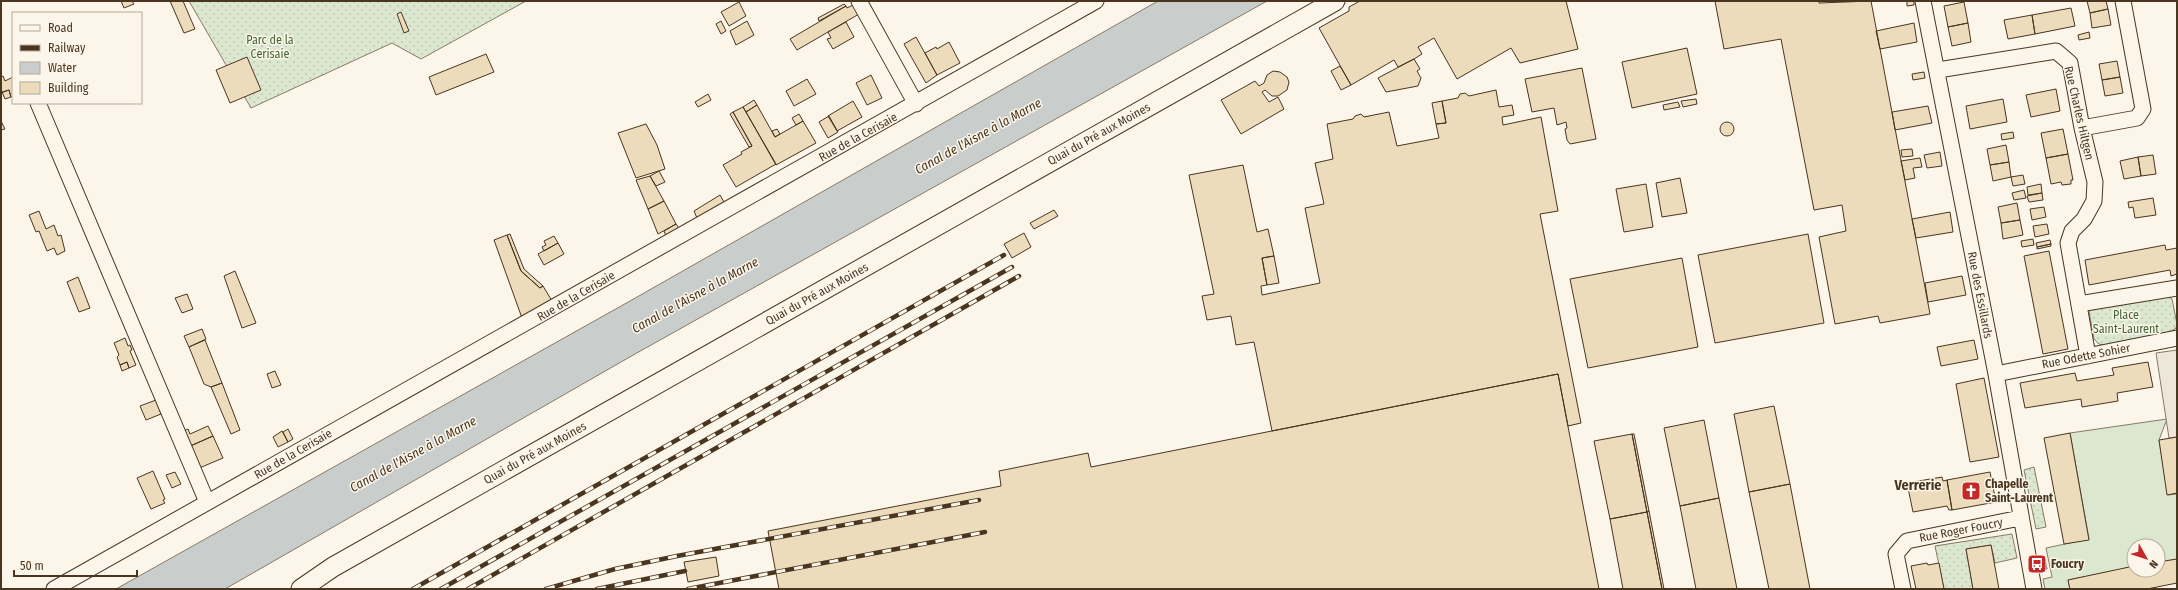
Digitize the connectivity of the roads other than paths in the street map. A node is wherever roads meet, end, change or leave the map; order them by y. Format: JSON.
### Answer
{"nodes":[{"id":1,"x":859,"y":1,"type":"edge"},
{"id":2,"x":1096,"y":1,"type":"edge"},
{"id":3,"x":1335,"y":1,"type":"edge"},
{"id":4,"x":1923,"y":1,"type":"edge"},
{"id":5,"x":2123,"y":1,"type":"edge"},
{"id":6,"x":1938,"y":70,"type":"junction"},
{"id":7,"x":38,"y":104,"type":"edge"},
{"id":8,"x":916,"y":104,"type":"junction"},
{"id":9,"x":2082,"y":128,"type":"junction"},
{"id":10,"x":2177,"y":288,"type":"edge"},
{"id":11,"x":2079,"y":304,"type":"junction"},
{"id":12,"x":2177,"y":338,"type":"edge"},
{"id":13,"x":2088,"y":356,"type":"junction"},
{"id":14,"x":1996,"y":374,"type":"junction"},
{"id":15,"x":207,"y":502,"type":"junction"},
{"id":16,"x":2020,"y":518,"type":"junction"},
{"id":17,"x":54,"y":589,"type":"edge"},
{"id":18,"x":301,"y":589,"type":"edge"},
{"id":19,"x":1903,"y":589,"type":"edge"},
{"id":20,"x":2034,"y":589,"type":"edge"}],
"edges":[{"from":1,"to":8,"type":"street"},
{"from":2,"to":8,"type":"street","name":"Rue de la Cerisaie"},
{"from":3,"to":18,"type":"street","name":"Quai du Pré aux Moines"},
{"from":4,"to":6,"type":"street","name":"Rue des Essillards"},
{"from":5,"to":9,"type":"street"},
{"from":6,"to":9,"type":"street","name":"Rue Charles Hiltgen"},
{"from":6,"to":14,"type":"street","name":"Rue des Essillards"},
{"from":7,"to":15,"type":"street"},
{"from":8,"to":15,"type":"street","name":"Rue de la Cerisaie"},
{"from":9,"to":11,"type":"street","name":"Rue Charles Hiltgen"},
{"from":10,"to":11,"type":"street"},
{"from":11,"to":13,"type":"street"},
{"from":12,"to":13,"type":"street","name":"Rue Odette Sohier"},
{"from":13,"to":14,"type":"street","name":"Rue Odette Sohier"},
{"from":14,"to":16,"type":"street","name":"Rue des Essillards"},
{"from":15,"to":17,"type":"street","name":"Rue de la Cerisaie"},
{"from":16,"to":19,"type":"street","name":"Rue Roger Foucry"},
{"from":16,"to":20,"type":"street","name":"Rue des Essillards"}]}
